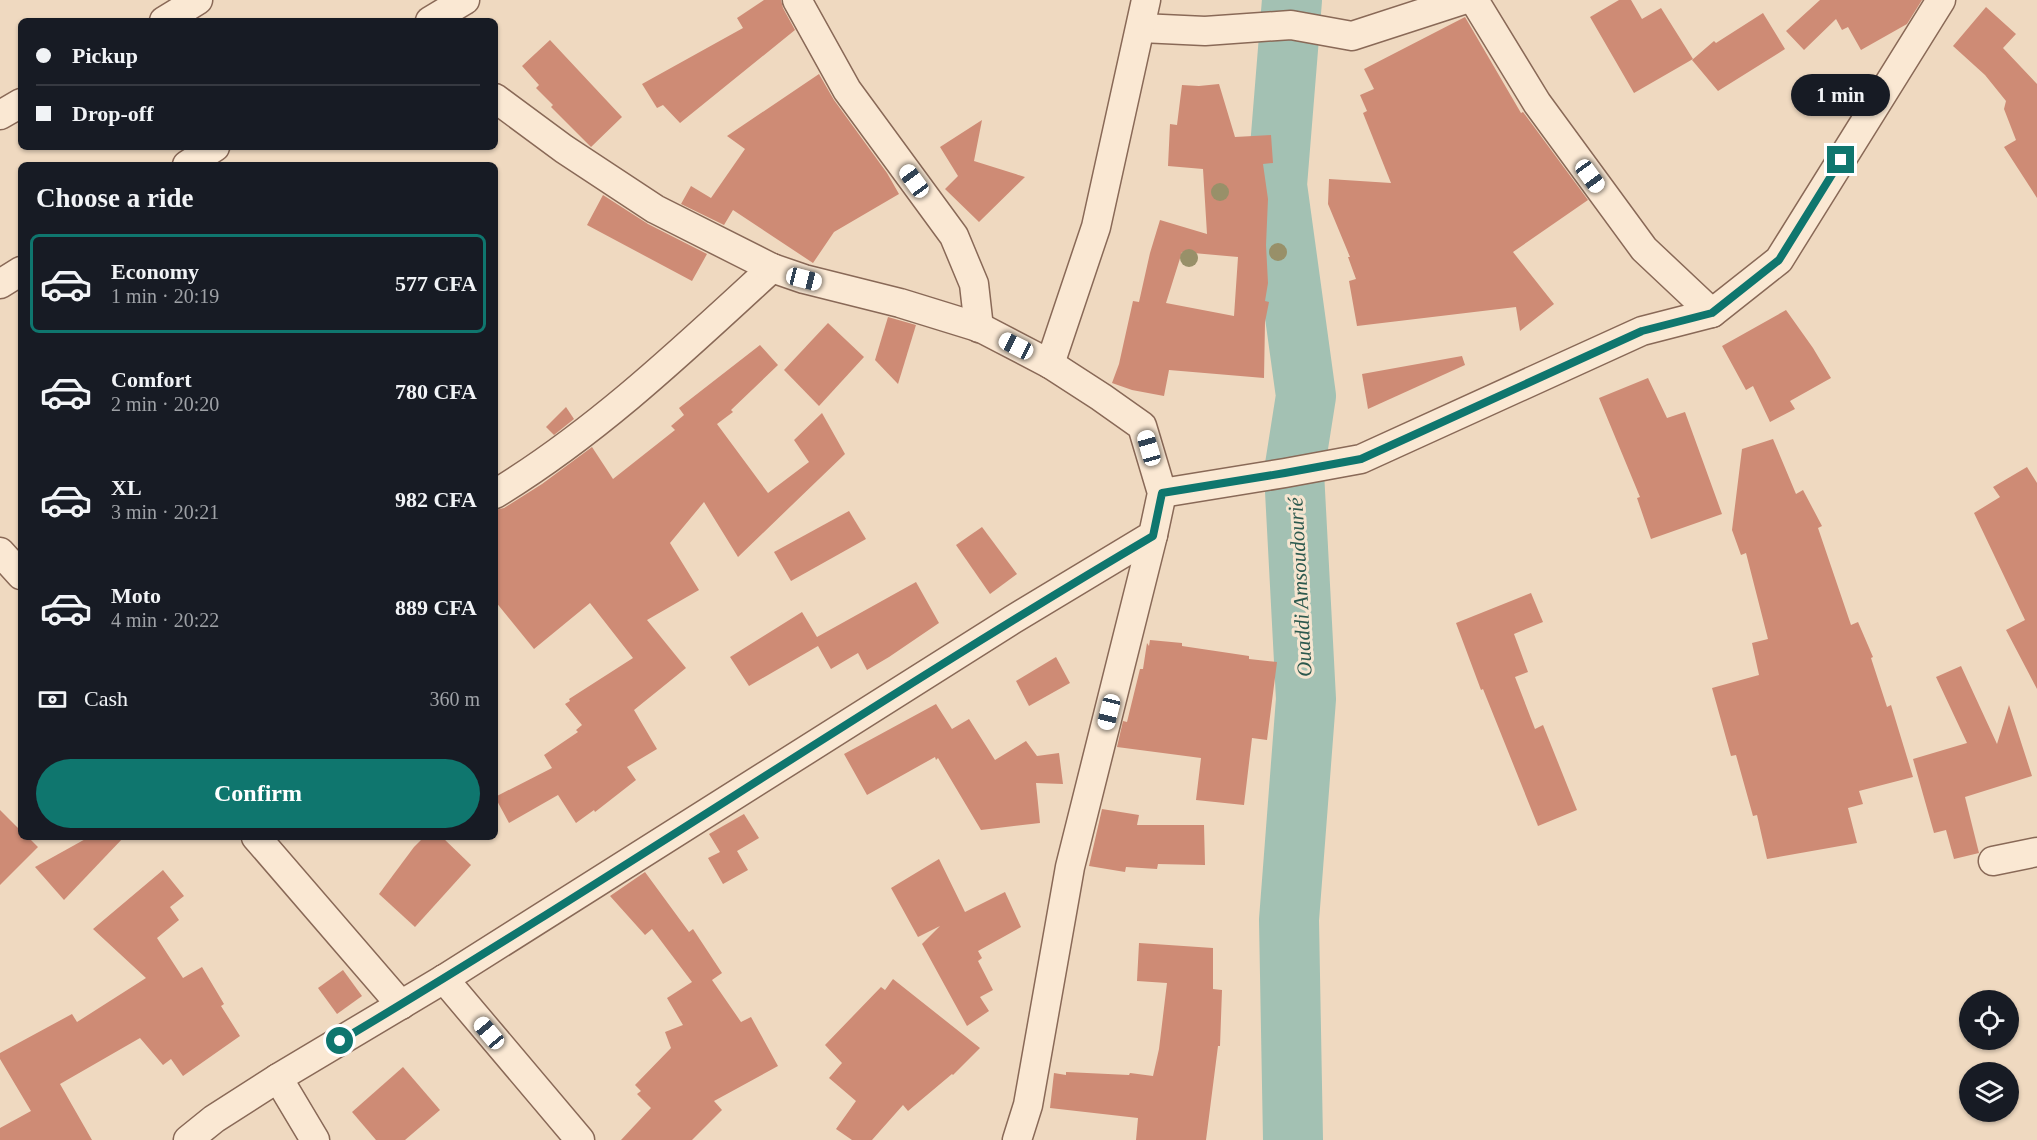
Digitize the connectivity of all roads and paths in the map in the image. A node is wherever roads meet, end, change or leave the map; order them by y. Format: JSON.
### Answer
{"nodes":[{"id":1,"x":198,"y":0,"type":"edge"},
{"id":2,"x":465,"y":0,"type":"edge"},
{"id":3,"x":797,"y":0,"type":"edge"},
{"id":4,"x":1146,"y":0,"type":"edge"},
{"id":5,"x":1463,"y":0,"type":"edge"},
{"id":6,"x":1474,"y":0,"type":"edge"},
{"id":7,"x":1941,"y":0,"type":"edge"},
{"id":8,"x":169,"y":18,"type":"edge"},
{"id":9,"x":435,"y":18,"type":"edge"},
{"id":10,"x":1141,"y":28,"type":"junction"},
{"id":11,"x":498,"y":100,"type":"edge"},
{"id":12,"x":18,"y":105,"type":"edge"},
{"id":13,"x":0,"y":115,"type":"edge"},
{"id":14,"x":210,"y":150,"type":"edge"},
{"id":15,"x":192,"y":162,"type":"edge"},
{"id":16,"x":772,"y":268,"type":"junction"},
{"id":17,"x":18,"y":273,"type":"edge"},
{"id":18,"x":0,"y":284,"type":"edge"},
{"id":19,"x":1712,"y":313,"type":"junction"},
{"id":20,"x":979,"y":328,"type":"junction"},
{"id":21,"x":1050,"y":364,"type":"junction"},
{"id":22,"x":498,"y":492,"type":"edge"},
{"id":23,"x":1162,"y":493,"type":"junction"},
{"id":24,"x":1153,"y":536,"type":"junction"},
{"id":25,"x":0,"y":552,"type":"edge"},
{"id":26,"x":18,"y":572,"type":"edge"},
{"id":27,"x":259,"y":840,"type":"edge"},
{"id":28,"x":2037,"y":852,"type":"edge"},
{"id":29,"x":1993,"y":861,"type":"dead end"},
{"id":30,"x":444,"y":979,"type":"junction"},
{"id":31,"x":401,"y":1005,"type":"junction"},
{"id":32,"x":278,"y":1078,"type":"junction"},
{"id":33,"x":188,"y":1140,"type":"edge"},
{"id":34,"x":315,"y":1140,"type":"edge"},
{"id":35,"x":580,"y":1140,"type":"edge"},
{"id":36,"x":1017,"y":1140,"type":"edge"}],
"edges":[{"from":1,"to":8,"type":"street"},
{"from":2,"to":9,"type":"street"},
{"from":3,"to":20,"type":"street"},
{"from":4,"to":10,"type":"street"},
{"from":5,"to":10,"type":"street"},
{"from":6,"to":19,"type":"street"},
{"from":7,"to":19,"type":"street"},
{"from":10,"to":21,"type":"street"},
{"from":11,"to":16,"type":"street"},
{"from":12,"to":13,"type":"street"},
{"from":14,"to":15,"type":"street"},
{"from":16,"to":20,"type":"street"},
{"from":16,"to":22,"type":"street"},
{"from":17,"to":18,"type":"street"},
{"from":19,"to":23,"type":"street"},
{"from":20,"to":21,"type":"street"},
{"from":21,"to":23,"type":"street"},
{"from":23,"to":24,"type":"street"},
{"from":24,"to":30,"type":"street"},
{"from":24,"to":36,"type":"street"},
{"from":25,"to":26,"type":"street"},
{"from":27,"to":31,"type":"street"},
{"from":28,"to":29,"type":"street"},
{"from":30,"to":31,"type":"street"},
{"from":30,"to":35,"type":"street"},
{"from":31,"to":32,"type":"street"},
{"from":32,"to":33,"type":"street"},
{"from":32,"to":34,"type":"street"}]}
